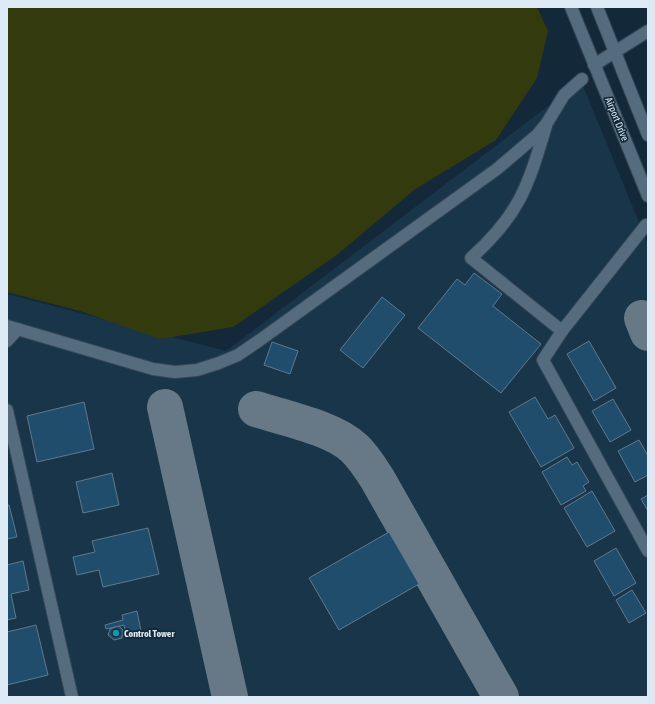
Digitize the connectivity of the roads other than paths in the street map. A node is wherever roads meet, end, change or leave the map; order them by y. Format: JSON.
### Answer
{"nodes":[{"id":1,"x":571,"y":7,"type":"edge"},
{"id":2,"x":597,"y":7,"type":"edge"},
{"id":3,"x":648,"y":31,"type":"edge"},
{"id":4,"x":615,"y":51,"type":"junction"},
{"id":5,"x":594,"y":65,"type":"junction"},
{"id":6,"x":582,"y":79,"type":"dead end"},
{"id":7,"x":547,"y":123,"type":"junction"},
{"id":8,"x":648,"y":135,"type":"edge"},
{"id":9,"x":648,"y":196,"type":"edge"},
{"id":10,"x":646,"y":225,"type":"dead end"},
{"id":11,"x":12,"y":328,"type":"edge"},
{"id":12,"x":562,"y":331,"type":"junction"},
{"id":13,"x":7,"y":341,"type":"edge"},
{"id":14,"x":7,"y":410,"type":"edge"},
{"id":15,"x":648,"y":551,"type":"edge"},
{"id":16,"x":72,"y":697,"type":"edge"}],
"edges":[{"from":1,"to":5,"type":"street","name":"Airport Drive"},
{"from":2,"to":4,"type":"street"},
{"from":3,"to":4,"type":"street"},
{"from":4,"to":5,"type":"street"},
{"from":4,"to":8,"type":"street"},
{"from":5,"to":9,"type":"street","name":"Airport Drive"},
{"from":6,"to":7,"type":"street"},
{"from":7,"to":11,"type":"street"},
{"from":7,"to":12,"type":"street"},
{"from":10,"to":12,"type":"street"},
{"from":11,"to":13,"type":"street"},
{"from":12,"to":15,"type":"street"},
{"from":14,"to":16,"type":"street"}]}
